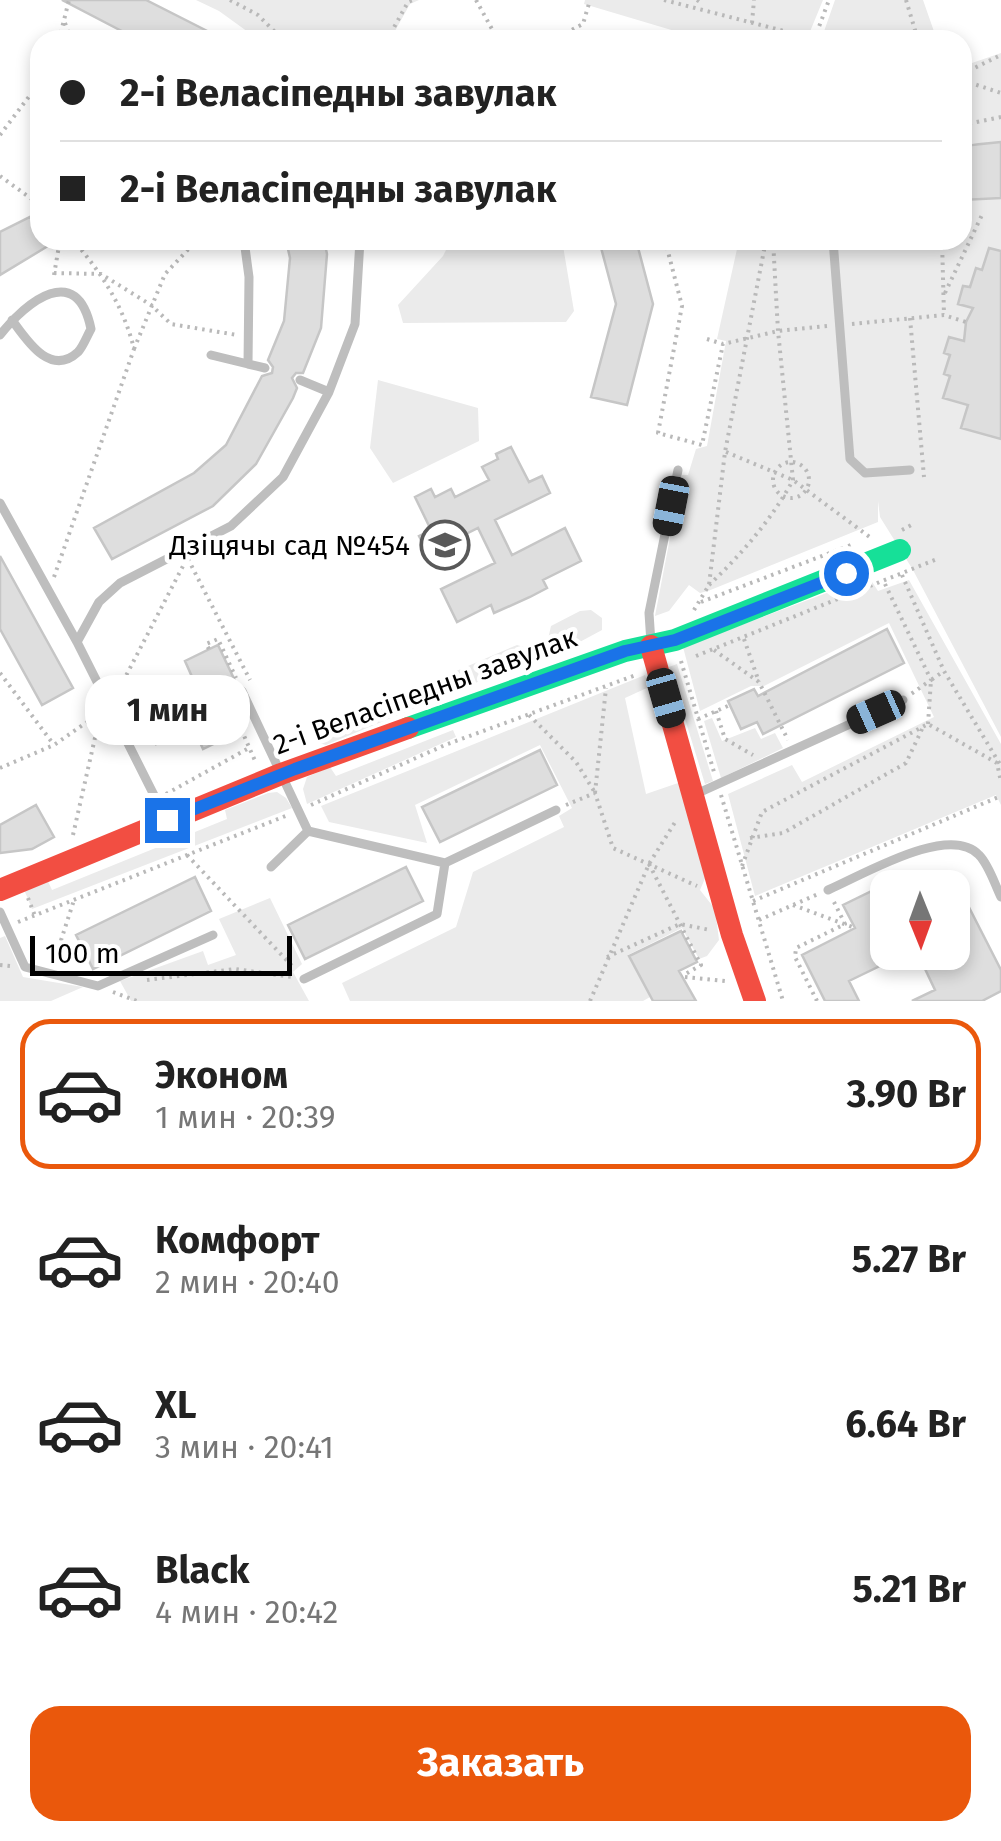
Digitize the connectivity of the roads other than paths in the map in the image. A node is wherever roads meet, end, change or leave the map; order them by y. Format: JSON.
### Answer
{"nodes":[{"id":1,"x":245,"y":250,"type":"edge"},
{"id":2,"x":359,"y":250,"type":"edge"},
{"id":3,"x":834,"y":250,"type":"edge"},
{"id":4,"x":12,"y":320,"type":"junction"},
{"id":5,"x":0,"y":336,"type":"edge"},
{"id":6,"x":211,"y":355,"type":"dead end"},
{"id":7,"x":248,"y":364,"type":"junction"},
{"id":8,"x":265,"y":368,"type":"dead end"},
{"id":9,"x":300,"y":380,"type":"dead end"},
{"id":10,"x":329,"y":392,"type":"junction"},
{"id":11,"x":678,"y":470,"type":"dead end"},
{"id":12,"x":910,"y":470,"type":"dead end"},
{"id":13,"x":0,"y":503,"type":"edge"},
{"id":14,"x":900,"y":550,"type":"dead end"},
{"id":15,"x":78,"y":642,"type":"junction"},
{"id":16,"x":651,"y":646,"type":"junction"},
{"id":17,"x":242,"y":691,"type":"dead end"},
{"id":18,"x":903,"y":700,"type":"road end"},
{"id":19,"x":281,"y":774,"type":"junction"},
{"id":20,"x":694,"y":795,"type":"junction"},
{"id":21,"x":559,"y":808,"type":"road end"},
{"id":22,"x":162,"y":810,"type":"junction"},
{"id":23,"x":308,"y":831,"type":"junction"},
{"id":24,"x":444,"y":863,"type":"junction"},
{"id":25,"x":271,"y":867,"type":"dead end"},
{"id":26,"x":0,"y":890,"type":"edge"},
{"id":27,"x":828,"y":890,"type":"road end"},
{"id":28,"x":1001,"y":897,"type":"edge"},
{"id":29,"x":0,"y":912,"type":"edge"},
{"id":30,"x":212,"y":935,"type":"dead end"},
{"id":31,"x":304,"y":979,"type":"road end"},
{"id":32,"x":98,"y":986,"type":"junction"},
{"id":33,"x":93,"y":1001,"type":"edge"},
{"id":34,"x":755,"y":1001,"type":"edge"}],
"edges":[{"from":1,"to":7,"type":"lane"},
{"from":2,"to":10,"type":"lane"},
{"from":3,"to":12,"type":"lane"},
{"from":4,"to":4,"type":"lane"},
{"from":4,"to":5,"type":"lane"},
{"from":6,"to":7,"type":"lane"},
{"from":7,"to":8,"type":"lane"},
{"from":9,"to":10,"type":"lane"},
{"from":10,"to":15,"type":"lane"},
{"from":11,"to":16,"type":"lane"},
{"from":13,"to":15,"type":"lane"},
{"from":14,"to":16,"type":"street","name":"2-і Веласіпедны завулак"},
{"from":15,"to":22,"type":"lane"},
{"from":16,"to":19,"type":"street","name":"2-і Веласіпедны завулак"},
{"from":16,"to":20,"type":"street"},
{"from":17,"to":19,"type":"lane"},
{"from":18,"to":20,"type":"lane"},
{"from":19,"to":22,"type":"street","name":"2-і Веласіпедны завулак"},
{"from":19,"to":23,"type":"lane"},
{"from":20,"to":34,"type":"street"},
{"from":21,"to":24,"type":"lane"},
{"from":22,"to":26,"type":"street","name":"2-і Веласіпедны завулак"},
{"from":23,"to":24,"type":"lane"},
{"from":23,"to":25,"type":"lane"},
{"from":24,"to":31,"type":"lane"},
{"from":27,"to":28,"type":"lane"},
{"from":29,"to":32,"type":"lane"},
{"from":30,"to":32,"type":"lane"},
{"from":32,"to":33,"type":"lane"}]}
